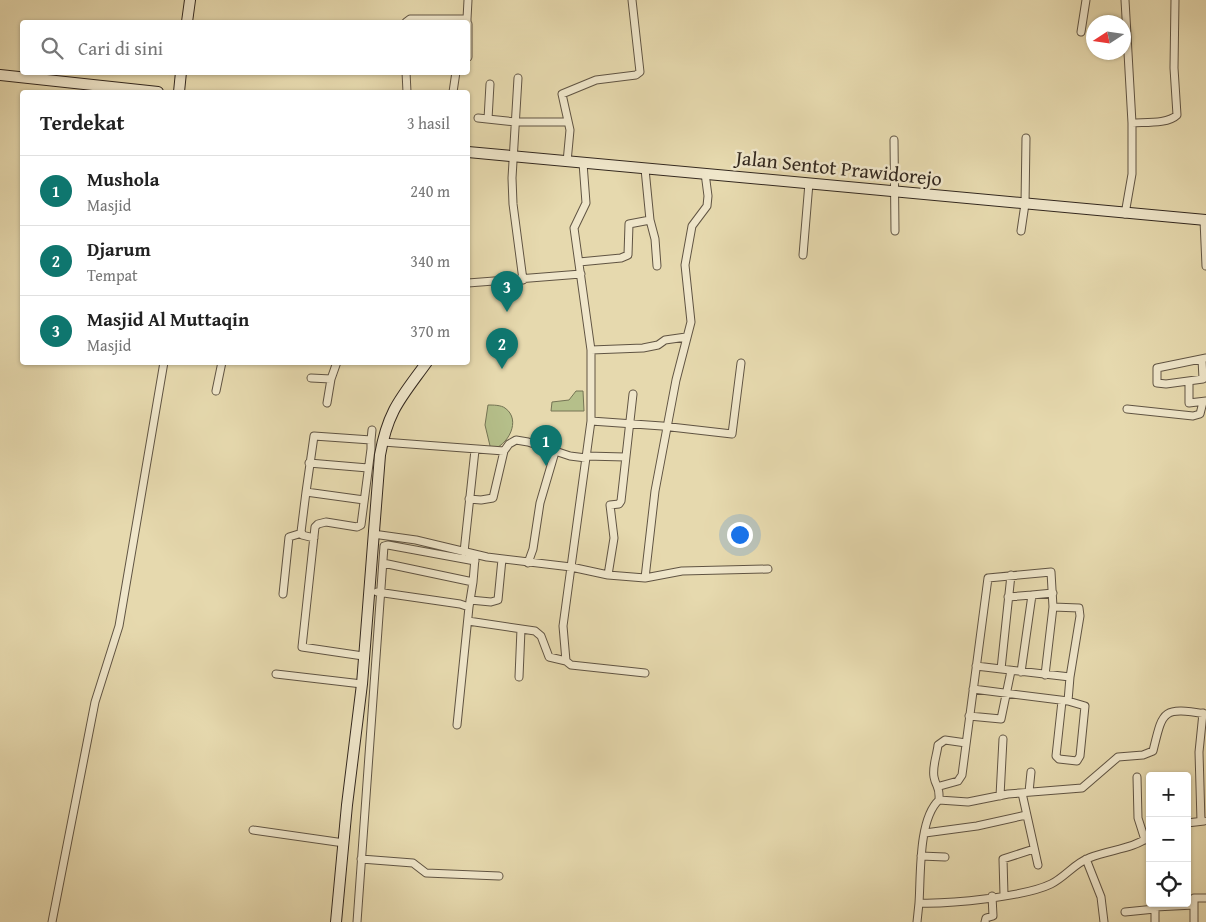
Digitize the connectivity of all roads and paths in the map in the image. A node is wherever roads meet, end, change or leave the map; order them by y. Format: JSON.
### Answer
{"nodes":[{"id":1,"x":190,"y":0,"type":"edge"},
{"id":2,"x":468,"y":0,"type":"edge"},
{"id":3,"x":632,"y":0,"type":"edge"},
{"id":4,"x":1086,"y":0,"type":"edge"},
{"id":5,"x":1125,"y":0,"type":"edge"},
{"id":6,"x":1176,"y":0,"type":"edge"},
{"id":7,"x":187,"y":20,"type":"edge"},
{"id":8,"x":410,"y":20,"type":"edge"},
{"id":9,"x":430,"y":20,"type":"edge"},
{"id":10,"x":467,"y":20,"type":"edge"},
{"id":11,"x":1082,"y":32,"type":"dead end"},
{"id":12,"x":0,"y":75,"type":"edge"},
{"id":13,"x":181,"y":75,"type":"edge"},
{"id":14,"x":406,"y":75,"type":"edge"},
{"id":15,"x":455,"y":75,"type":"edge"},
{"id":16,"x":518,"y":78,"type":"dead end"},
{"id":17,"x":490,"y":84,"type":"dead end"},
{"id":18,"x":139,"y":90,"type":"edge"},
{"id":19,"x":179,"y":90,"type":"edge"},
{"id":20,"x":407,"y":90,"type":"edge"},
{"id":21,"x":452,"y":90,"type":"edge"},
{"id":22,"x":478,"y":118,"type":"dead end"},
{"id":23,"x":488,"y":119,"type":"junction"},
{"id":24,"x":516,"y":122,"type":"junction"},
{"id":25,"x":568,"y":122,"type":"junction"},
{"id":26,"x":1132,"y":123,"type":"junction"},
{"id":27,"x":1026,"y":138,"type":"dead end"},
{"id":28,"x":894,"y":140,"type":"dead end"},
{"id":29,"x":470,"y":152,"type":"edge"},
{"id":30,"x":512,"y":157,"type":"junction"},
{"id":31,"x":567,"y":162,"type":"junction"},
{"id":32,"x":583,"y":163,"type":"junction"},
{"id":33,"x":644,"y":169,"type":"junction"},
{"id":34,"x":705,"y":173,"type":"junction"},
{"id":35,"x":809,"y":183,"type":"junction"},
{"id":36,"x":895,"y":191,"type":"junction"},
{"id":37,"x":1025,"y":204,"type":"junction"},
{"id":38,"x":1125,"y":214,"type":"junction"},
{"id":39,"x":650,"y":220,"type":"junction"},
{"id":40,"x":1205,"y":220,"type":"edge"},
{"id":41,"x":895,"y":230,"type":"dead end"},
{"id":42,"x":1021,"y":231,"type":"dead end"},
{"id":43,"x":803,"y":255,"type":"dead end"},
{"id":44,"x":579,"y":262,"type":"junction"},
{"id":45,"x":657,"y":266,"type":"dead end"},
{"id":46,"x":1206,"y":266,"type":"edge"},
{"id":47,"x":581,"y":274,"type":"junction"},
{"id":48,"x":523,"y":280,"type":"junction"},
{"id":49,"x":470,"y":283,"type":"edge"},
{"id":50,"x":686,"y":337,"type":"junction"},
{"id":51,"x":591,"y":350,"type":"junction"},
{"id":52,"x":1204,"y":359,"type":"edge"},
{"id":53,"x":741,"y":362,"type":"dead end"},
{"id":54,"x":163,"y":365,"type":"edge"},
{"id":55,"x":221,"y":365,"type":"edge"},
{"id":56,"x":336,"y":365,"type":"edge"},
{"id":57,"x":423,"y":365,"type":"edge"},
{"id":58,"x":311,"y":378,"type":"dead end"},
{"id":59,"x":331,"y":379,"type":"junction"},
{"id":60,"x":1189,"y":382,"type":"junction"},
{"id":61,"x":216,"y":391,"type":"dead end"},
{"id":62,"x":633,"y":394,"type":"dead end"},
{"id":63,"x":1204,"y":402,"type":"edge"},
{"id":64,"x":327,"y":403,"type":"dead end"},
{"id":65,"x":1127,"y":409,"type":"dead end"},
{"id":66,"x":591,"y":421,"type":"junction"},
{"id":67,"x":628,"y":424,"type":"junction"},
{"id":68,"x":666,"y":426,"type":"junction"},
{"id":69,"x":372,"y":430,"type":"dead end"},
{"id":70,"x":371,"y":440,"type":"junction"},
{"id":71,"x":383,"y":442,"type":"junction"},
{"id":72,"x":475,"y":450,"type":"junction"},
{"id":73,"x":504,"y":451,"type":"junction"},
{"id":74,"x":555,"y":452,"type":"junction"},
{"id":75,"x":586,"y":457,"type":"junction"},
{"id":76,"x":625,"y":457,"type":"junction"},
{"id":77,"x":309,"y":462,"type":"junction"},
{"id":78,"x":368,"y":468,"type":"junction"},
{"id":79,"x":372,"y":486,"type":"junction"},
{"id":80,"x":306,"y":492,"type":"junction"},
{"id":81,"x":469,"y":499,"type":"junction"},
{"id":82,"x":364,"y":500,"type":"junction"},
{"id":83,"x":369,"y":513,"type":"junction"},
{"id":84,"x":302,"y":533,"type":"junction"},
{"id":85,"x":373,"y":534,"type":"junction"},
{"id":86,"x":314,"y":538,"type":"junction"},
{"id":87,"x":464,"y":552,"type":"junction"},
{"id":88,"x":475,"y":558,"type":"junction"},
{"id":89,"x":502,"y":559,"type":"junction"},
{"id":90,"x":383,"y":562,"type":"junction"},
{"id":91,"x":528,"y":563,"type":"junction"},
{"id":92,"x":571,"y":567,"type":"junction"},
{"id":93,"x":768,"y":569,"type":"dead end"},
{"id":94,"x":608,"y":575,"type":"junction"},
{"id":95,"x":1011,"y":575,"type":"junction"},
{"id":96,"x":645,"y":578,"type":"junction"},
{"id":97,"x":473,"y":582,"type":"junction"},
{"id":98,"x":374,"y":591,"type":"junction"},
{"id":99,"x":1053,"y":593,"type":"junction"},
{"id":100,"x":283,"y":594,"type":"dead end"},
{"id":101,"x":1032,"y":595,"type":"junction"},
{"id":102,"x":1008,"y":597,"type":"junction"},
{"id":103,"x":470,"y":603,"type":"junction"},
{"id":104,"x":1053,"y":607,"type":"junction"},
{"id":105,"x":468,"y":622,"type":"junction"},
{"id":106,"x":521,"y":629,"type":"junction"},
{"id":107,"x":364,"y":644,"type":"junction"},
{"id":108,"x":376,"y":645,"type":"junction"},
{"id":109,"x":361,"y":656,"type":"junction"},
{"id":110,"x":566,"y":661,"type":"junction"},
{"id":111,"x":976,"y":666,"type":"junction"},
{"id":112,"x":1001,"y":669,"type":"junction"},
{"id":113,"x":1012,"y":671,"type":"junction"},
{"id":114,"x":1021,"y":672,"type":"junction"},
{"id":115,"x":645,"y":673,"type":"dead end"},
{"id":116,"x":276,"y":674,"type":"dead end"},
{"id":117,"x":1045,"y":675,"type":"junction"},
{"id":118,"x":519,"y":677,"type":"dead end"},
{"id":119,"x":1070,"y":677,"type":"junction"},
{"id":120,"x":360,"y":684,"type":"junction"},
{"id":121,"x":973,"y":689,"type":"junction"},
{"id":122,"x":1007,"y":694,"type":"junction"},
{"id":123,"x":1065,"y":701,"type":"junction"},
{"id":124,"x":1205,"y":714,"type":"edge"},
{"id":125,"x":358,"y":716,"type":"junction"},
{"id":126,"x":969,"y":716,"type":"junction"},
{"id":127,"x":371,"y":717,"type":"junction"},
{"id":128,"x":457,"y":725,"type":"dead end"},
{"id":129,"x":1003,"y":739,"type":"dead end"},
{"id":130,"x":966,"y":742,"type":"junction"},
{"id":131,"x":1203,"y":752,"type":"edge"},
{"id":132,"x":1031,"y":772,"type":"dead end"},
{"id":133,"x":1137,"y":777,"type":"dead end"},
{"id":134,"x":940,"y":786,"type":"junction"},
{"id":135,"x":1026,"y":793,"type":"junction"},
{"id":136,"x":1000,"y":796,"type":"junction"},
{"id":137,"x":939,"y":800,"type":"junction"},
{"id":138,"x":1026,"y":815,"type":"junction"},
{"id":139,"x":1204,"y":821,"type":"edge"},
{"id":140,"x":1191,"y":823,"type":"edge"},
{"id":141,"x":254,"y":830,"type":"dead end"},
{"id":142,"x":925,"y":833,"type":"junction"},
{"id":143,"x":1146,"y":836,"type":"edge"},
{"id":144,"x":1146,"y":839,"type":"edge"},
{"id":145,"x":344,"y":843,"type":"junction"},
{"id":146,"x":1034,"y":849,"type":"junction"},
{"id":147,"x":921,"y":856,"type":"junction"},
{"id":148,"x":945,"y":857,"type":"dead end"},
{"id":149,"x":361,"y":859,"type":"junction"},
{"id":150,"x":1086,"y":859,"type":"junction"},
{"id":151,"x":1038,"y":865,"type":"dead end"},
{"id":152,"x":498,"y":876,"type":"dead end"},
{"id":153,"x":1004,"y":894,"type":"junction"},
{"id":154,"x":992,"y":896,"type":"junction"},
{"id":155,"x":1206,"y":898,"type":"edge"},
{"id":156,"x":919,"y":903,"type":"junction"},
{"id":157,"x":1191,"y":905,"type":"edge"},
{"id":158,"x":1194,"y":905,"type":"junction"},
{"id":159,"x":1150,"y":907,"type":"edge"},
{"id":160,"x":1155,"y":907,"type":"edge"},
{"id":161,"x":1125,"y":912,"type":"dead end"},
{"id":162,"x":52,"y":922,"type":"edge"},
{"id":163,"x":336,"y":922,"type":"edge"},
{"id":164,"x":357,"y":922,"type":"edge"},
{"id":165,"x":918,"y":922,"type":"edge"},
{"id":166,"x":985,"y":922,"type":"edge"},
{"id":167,"x":1104,"y":922,"type":"edge"},
{"id":168,"x":1155,"y":922,"type":"edge"},
{"id":169,"x":1194,"y":922,"type":"edge"}],
"edges":[{"from":1,"to":7,"type":"main road"},
{"from":2,"to":10,"type":"street"},
{"from":3,"to":25,"type":"street"},
{"from":4,"to":11,"type":"street"},
{"from":5,"to":26,"type":"street"},
{"from":6,"to":26,"type":"street"},
{"from":8,"to":9,"type":"street"},
{"from":12,"to":18,"type":"main road"},
{"from":13,"to":19,"type":"main road"},
{"from":14,"to":20,"type":"street"},
{"from":15,"to":21,"type":"street"},
{"from":16,"to":24,"type":"street"},
{"from":17,"to":23,"type":"street"},
{"from":22,"to":23,"type":"street"},
{"from":23,"to":24,"type":"street"},
{"from":24,"to":25,"type":"street"},
{"from":24,"to":30,"type":"street"},
{"from":25,"to":31,"type":"street"},
{"from":26,"to":38,"type":"street"},
{"from":27,"to":37,"type":"street"},
{"from":28,"to":36,"type":"street"},
{"from":29,"to":30,"type":"main road","name":"Jalan Sentot Prawidorejo"},
{"from":30,"to":31,"type":"main road","name":"Jalan Sentot Prawidorejo"},
{"from":30,"to":48,"type":"street"},
{"from":31,"to":32,"type":"main road","name":"Jalan Sentot Prawidorejo"},
{"from":32,"to":33,"type":"main road","name":"Jalan Sentot Prawidorejo"},
{"from":32,"to":44,"type":"street"},
{"from":33,"to":34,"type":"main road","name":"Jalan Sentot Prawidorejo"},
{"from":33,"to":39,"type":"street"},
{"from":34,"to":35,"type":"main road","name":"Jalan Sentot Prawidorejo"},
{"from":34,"to":50,"type":"street"},
{"from":35,"to":36,"type":"main road","name":"Jalan Sentot Prawidorejo"},
{"from":35,"to":43,"type":"street"},
{"from":36,"to":37,"type":"main road","name":"Jalan Sentot Prawidorejo"},
{"from":36,"to":41,"type":"street"},
{"from":37,"to":38,"type":"main road","name":"Jalan Sentot Prawidorejo"},
{"from":37,"to":42,"type":"street"},
{"from":38,"to":40,"type":"main road","name":"Jalan Sentot Prawidorejo"},
{"from":39,"to":44,"type":"street"},
{"from":39,"to":45,"type":"street"},
{"from":40,"to":46,"type":"street"},
{"from":44,"to":47,"type":"street"},
{"from":47,"to":48,"type":"street"},
{"from":47,"to":51,"type":"street"},
{"from":48,"to":49,"type":"street"},
{"from":50,"to":51,"type":"street"},
{"from":50,"to":68,"type":"street"},
{"from":51,"to":66,"type":"street"},
{"from":52,"to":60,"type":"street"},
{"from":52,"to":60,"type":"street"},
{"from":53,"to":68,"type":"street"},
{"from":54,"to":162,"type":"street"},
{"from":55,"to":61,"type":"street"},
{"from":56,"to":59,"type":"street"},
{"from":57,"to":71,"type":"main road"},
{"from":58,"to":59,"type":"street"},
{"from":59,"to":64,"type":"street"},
{"from":60,"to":63,"type":"street"},
{"from":62,"to":67,"type":"street"},
{"from":63,"to":65,"type":"street"},
{"from":66,"to":67,"type":"street"},
{"from":66,"to":75,"type":"street"},
{"from":67,"to":68,"type":"street"},
{"from":67,"to":76,"type":"street"},
{"from":68,"to":96,"type":"street"},
{"from":69,"to":70,"type":"street"},
{"from":70,"to":77,"type":"street"},
{"from":70,"to":78,"type":"street"},
{"from":71,"to":72,"type":"street"},
{"from":71,"to":79,"type":"main road"},
{"from":72,"to":73,"type":"street"},
{"from":72,"to":81,"type":"street"},
{"from":73,"to":74,"type":"street"},
{"from":73,"to":81,"type":"street"},
{"from":74,"to":75,"type":"street"},
{"from":74,"to":91,"type":"street"},
{"from":75,"to":76,"type":"street"},
{"from":75,"to":92,"type":"street"},
{"from":76,"to":94,"type":"street"},
{"from":77,"to":78,"type":"street"},
{"from":77,"to":80,"type":"street"},
{"from":78,"to":79,"type":"street"},
{"from":79,"to":82,"type":"street"},
{"from":79,"to":83,"type":"main road"},
{"from":80,"to":82,"type":"street"},
{"from":80,"to":84,"type":"street"},
{"from":81,"to":87,"type":"street"},
{"from":82,"to":83,"type":"street"},
{"from":83,"to":85,"type":"main road"},
{"from":83,"to":86,"type":"street"},
{"from":84,"to":86,"type":"street"},
{"from":84,"to":100,"type":"street"},
{"from":85,"to":87,"type":"street"},
{"from":85,"to":98,"type":"main road"},
{"from":86,"to":109,"type":"street"},
{"from":87,"to":88,"type":"street"},
{"from":88,"to":89,"type":"street"},
{"from":88,"to":90,"type":"street"},
{"from":88,"to":97,"type":"street"},
{"from":89,"to":91,"type":"street"},
{"from":89,"to":103,"type":"street"},
{"from":90,"to":97,"type":"street"},
{"from":90,"to":98,"type":"street"},
{"from":91,"to":92,"type":"street"},
{"from":92,"to":94,"type":"street"},
{"from":92,"to":110,"type":"street"},
{"from":93,"to":96,"type":"street"},
{"from":94,"to":96,"type":"street"},
{"from":95,"to":99,"type":"street"},
{"from":95,"to":102,"type":"street"},
{"from":95,"to":111,"type":"street"},
{"from":97,"to":103,"type":"street"},
{"from":98,"to":103,"type":"street"},
{"from":98,"to":107,"type":"main road"},
{"from":98,"to":108,"type":"street"},
{"from":99,"to":101,"type":"street"},
{"from":99,"to":104,"type":"street"},
{"from":101,"to":102,"type":"street"},
{"from":101,"to":114,"type":"street"},
{"from":102,"to":112,"type":"street"},
{"from":103,"to":105,"type":"street"},
{"from":104,"to":117,"type":"street"},
{"from":104,"to":119,"type":"street"},
{"from":105,"to":106,"type":"street"},
{"from":105,"to":128,"type":"street"},
{"from":106,"to":110,"type":"street"},
{"from":106,"to":118,"type":"street"},
{"from":107,"to":108,"type":"street"},
{"from":107,"to":109,"type":"main road"},
{"from":108,"to":127,"type":"street"},
{"from":109,"to":120,"type":"main road"},
{"from":110,"to":115,"type":"street"},
{"from":111,"to":112,"type":"street"},
{"from":111,"to":121,"type":"street"},
{"from":112,"to":113,"type":"street"},
{"from":113,"to":114,"type":"street"},
{"from":113,"to":122,"type":"street"},
{"from":114,"to":117,"type":"street"},
{"from":116,"to":120,"type":"street"},
{"from":117,"to":119,"type":"street"},
{"from":119,"to":123,"type":"street"},
{"from":120,"to":125,"type":"main road"},
{"from":121,"to":122,"type":"street"},
{"from":121,"to":126,"type":"street"},
{"from":122,"to":123,"type":"street"},
{"from":122,"to":126,"type":"street"},
{"from":123,"to":123,"type":"street"},
{"from":124,"to":131,"type":"street"},
{"from":124,"to":135,"type":"street"},
{"from":125,"to":127,"type":"street"},
{"from":125,"to":145,"type":"main road"},
{"from":126,"to":130,"type":"street"},
{"from":127,"to":149,"type":"street"},
{"from":129,"to":136,"type":"street"},
{"from":130,"to":134,"type":"street"},
{"from":130,"to":134,"type":"street"},
{"from":131,"to":139,"type":"street"},
{"from":132,"to":135,"type":"street"},
{"from":133,"to":143,"type":"street"},
{"from":134,"to":137,"type":"street"},
{"from":135,"to":136,"type":"street"},
{"from":135,"to":138,"type":"street"},
{"from":136,"to":137,"type":"street"},
{"from":137,"to":142,"type":"street"},
{"from":138,"to":142,"type":"street"},
{"from":138,"to":146,"type":"street"},
{"from":139,"to":140,"type":"street"},
{"from":141,"to":145,"type":"street"},
{"from":142,"to":147,"type":"street"},
{"from":144,"to":150,"type":"street"},
{"from":145,"to":163,"type":"main road"},
{"from":146,"to":151,"type":"street"},
{"from":146,"to":153,"type":"street"},
{"from":147,"to":148,"type":"street"},
{"from":147,"to":156,"type":"street"},
{"from":149,"to":152,"type":"street"},
{"from":149,"to":164,"type":"street"},
{"from":150,"to":153,"type":"street"},
{"from":150,"to":167,"type":"street"},
{"from":153,"to":154,"type":"street"},
{"from":154,"to":156,"type":"street"},
{"from":154,"to":166,"type":"street"},
{"from":155,"to":158,"type":"street"},
{"from":156,"to":165,"type":"street"},
{"from":157,"to":158,"type":"street"},
{"from":158,"to":169,"type":"street"},
{"from":159,"to":161,"type":"street"},
{"from":160,"to":168,"type":"street"}]}
